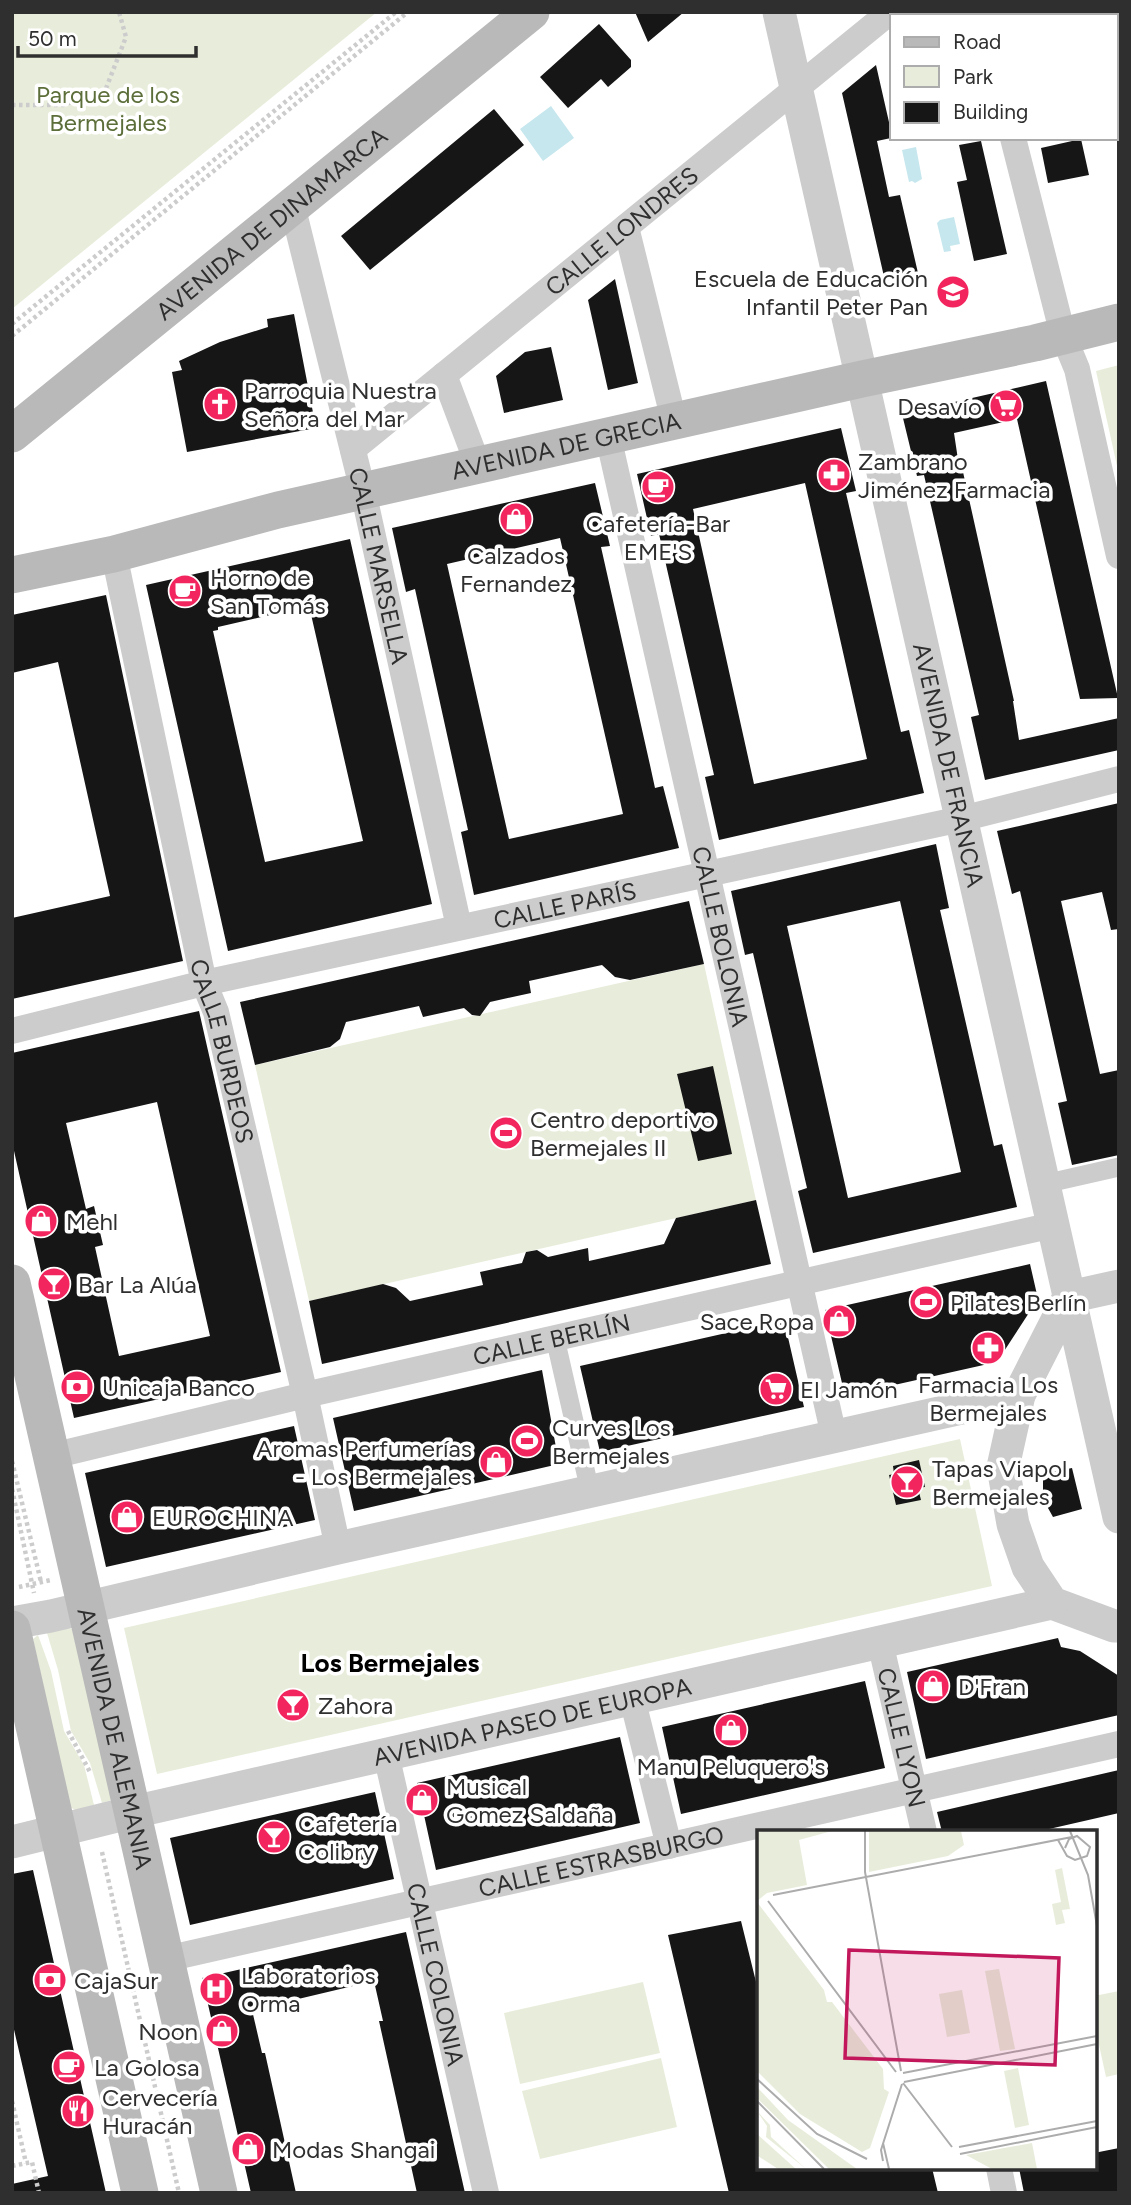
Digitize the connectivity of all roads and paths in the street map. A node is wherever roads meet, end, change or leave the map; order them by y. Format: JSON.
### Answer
{"nodes":[{"id":1,"x":119,"y":12,"type":"edge"},
{"id":2,"x":396,"y":12,"type":"edge"},
{"id":3,"x":408,"y":12,"type":"edge"},
{"id":4,"x":531,"y":12,"type":"edge"},
{"id":5,"x":779,"y":12,"type":"edge"},
{"id":6,"x":890,"y":12,"type":"edge"},
{"id":7,"x":796,"y":88,"type":"junction"},
{"id":8,"x":12,"y":105,"type":"edge"},
{"id":9,"x":1014,"y":140,"type":"edge"},
{"id":10,"x":292,"y":205,"type":"junction"},
{"id":11,"x":626,"y":227,"type":"junction"},
{"id":12,"x":1119,"y":322,"type":"edge"},
{"id":13,"x":12,"y":324,"type":"edge"},
{"id":14,"x":1063,"y":335,"type":"junction"},
{"id":15,"x":12,"y":336,"type":"edge"},
{"id":16,"x":444,"y":375,"type":"junction"},
{"id":17,"x":862,"y":379,"type":"junction"},
{"id":18,"x":674,"y":421,"type":"junction"},
{"id":19,"x":12,"y":434,"type":"edge"},
{"id":20,"x":608,"y":436,"type":"junction"},
{"id":21,"x":353,"y":449,"type":"junction"},
{"id":22,"x":478,"y":465,"type":"junction"},
{"id":23,"x":363,"y":491,"type":"junction"},
{"id":24,"x":114,"y":554,"type":"junction"},
{"id":25,"x":1119,"y":556,"type":"edge"},
{"id":26,"x":12,"y":575,"type":"edge"},
{"id":27,"x":1119,"y":779,"type":"edge"},
{"id":28,"x":961,"y":819,"type":"junction"},
{"id":29,"x":708,"y":875,"type":"junction"},
{"id":30,"x":459,"y":926,"type":"junction"},
{"id":31,"x":204,"y":983,"type":"junction"},
{"id":32,"x":12,"y":1031,"type":"edge"},
{"id":33,"x":1119,"y":1167,"type":"edge"},
{"id":34,"x":1044,"y":1184,"type":"junction"},
{"id":35,"x":1053,"y":1226,"type":"junction"},
{"id":36,"x":801,"y":1282,"type":"junction"},
{"id":37,"x":12,"y":1283,"type":"edge"},
{"id":38,"x":1119,"y":1286,"type":"edge"},
{"id":39,"x":1069,"y":1297,"type":"junction"},
{"id":40,"x":555,"y":1338,"type":"junction"},
{"id":41,"x":305,"y":1395,"type":"junction"},
{"id":42,"x":1019,"y":1395,"type":"junction"},
{"id":43,"x":834,"y":1436,"type":"junction"},
{"id":44,"x":52,"y":1456,"type":"junction"},
{"id":45,"x":12,"y":1461,"type":"edge"},
{"id":46,"x":12,"y":1489,"type":"edge"},
{"id":47,"x":590,"y":1491,"type":"junction"},
{"id":48,"x":1119,"y":1517,"type":"edge"},
{"id":49,"x":338,"y":1548,"type":"junction"},
{"id":50,"x":63,"y":1578,"type":"dead end"},
{"id":51,"x":41,"y":1582,"type":"junction"},
{"id":52,"x":33,"y":1584,"type":"junction"},
{"id":53,"x":19,"y":1587,"type":"dead end"},
{"id":54,"x":1052,"y":1603,"type":"junction"},
{"id":55,"x":86,"y":1608,"type":"junction"},
{"id":56,"x":24,"y":1613,"type":"edge"},
{"id":57,"x":1119,"y":1626,"type":"edge"},
{"id":58,"x":12,"y":1629,"type":"edge"},
{"id":59,"x":880,"y":1642,"type":"junction"},
{"id":60,"x":632,"y":1698,"type":"junction"},
{"id":61,"x":66,"y":1725,"type":"dead end"},
{"id":62,"x":1119,"y":1745,"type":"edge"},
{"id":63,"x":386,"y":1754,"type":"junction"},
{"id":64,"x":91,"y":1778,"type":"dead end"},
{"id":65,"x":915,"y":1790,"type":"junction"},
{"id":66,"x":133,"y":1812,"type":"junction"},
{"id":67,"x":924,"y":1830,"type":"edge"},
{"id":68,"x":58,"y":1832,"type":"junction"},
{"id":69,"x":12,"y":1842,"type":"edge"},
{"id":70,"x":669,"y":1846,"type":"junction"},
{"id":71,"x":109,"y":1850,"type":"dead end"},
{"id":72,"x":102,"y":1852,"type":"junction"},
{"id":73,"x":93,"y":1854,"type":"dead end"},
{"id":74,"x":420,"y":1902,"type":"junction"},
{"id":75,"x":166,"y":1959,"type":"junction"},
{"id":76,"x":12,"y":2101,"type":"edge"},
{"id":77,"x":26,"y":2163,"type":"junction"},
{"id":78,"x":12,"y":2166,"type":"edge"},
{"id":79,"x":999,"y":2170,"type":"edge"},
{"id":80,"x":39,"y":2193,"type":"edge"},
{"id":81,"x":140,"y":2193,"type":"edge"},
{"id":82,"x":179,"y":2193,"type":"edge"},
{"id":83,"x":219,"y":2193,"type":"edge"},
{"id":84,"x":486,"y":2193,"type":"edge"},
{"id":85,"x":1004,"y":2193,"type":"edge"}],
"edges":[{"from":1,"to":8,"type":"path"},
{"from":2,"to":13,"type":"path"},
{"from":3,"to":15,"type":"path"},
{"from":4,"to":10,"type":"main road","name":"AVENIDA DE DINAMARCA"},
{"from":5,"to":7,"type":"street","name":"AVENIDA DE FRANCIA"},
{"from":6,"to":7,"type":"street","name":"CALLE LONDRES"},
{"from":7,"to":11,"type":"street","name":"CALLE LONDRES"},
{"from":7,"to":17,"type":"street","name":"AVENIDA DE FRANCIA"},
{"from":9,"to":14,"type":"street"},
{"from":10,"to":19,"type":"main road","name":"AVENIDA DE DINAMARCA"},
{"from":10,"to":21,"type":"street","name":"CALLE MARSELLA"},
{"from":11,"to":16,"type":"street","name":"CALLE LONDRES"},
{"from":11,"to":18,"type":"street"},
{"from":12,"to":14,"type":"main road","name":"AVENIDA DE GRECIA"},
{"from":14,"to":17,"type":"main road","name":"AVENIDA DE GRECIA"},
{"from":14,"to":25,"type":"street"},
{"from":16,"to":21,"type":"street","name":"CALLE LONDRES"},
{"from":16,"to":22,"type":"street"},
{"from":17,"to":18,"type":"main road","name":"AVENIDA DE GRECIA"},
{"from":17,"to":28,"type":"street","name":"AVENIDA DE FRANCIA"},
{"from":18,"to":20,"type":"main road","name":"AVENIDA DE GRECIA"},
{"from":20,"to":22,"type":"main road","name":"AVENIDA DE GRECIA"},
{"from":20,"to":29,"type":"street","name":"CALLE BOLONIA"},
{"from":21,"to":23,"type":"street","name":"CALLE MARSELLA"},
{"from":22,"to":23,"type":"main road","name":"AVENIDA DE GRECIA"},
{"from":23,"to":24,"type":"main road","name":"AVENIDA DE GRECIA"},
{"from":23,"to":30,"type":"street","name":"CALLE MARSELLA"},
{"from":24,"to":26,"type":"main road","name":"AVENIDA DE GRECIA"},
{"from":24,"to":31,"type":"street","name":"CALLE BURDEOS"},
{"from":27,"to":28,"type":"street","name":"CALLE PARÍS"},
{"from":28,"to":29,"type":"street","name":"CALLE PARÍS"},
{"from":28,"to":34,"type":"street","name":"AVENIDA DE FRANCIA"},
{"from":29,"to":30,"type":"street","name":"CALLE PARÍS"},
{"from":29,"to":36,"type":"street","name":"CALLE BOLONIA"},
{"from":30,"to":31,"type":"street","name":"CALLE PARÍS"},
{"from":31,"to":32,"type":"street","name":"CALLE PARÍS"},
{"from":31,"to":41,"type":"street","name":"CALLE BURDEOS"},
{"from":33,"to":34,"type":"street"},
{"from":34,"to":35,"type":"street","name":"AVENIDA DE FRANCIA"},
{"from":35,"to":36,"type":"street","name":"CALLE BERLÍN"},
{"from":35,"to":39,"type":"street","name":"AVENIDA DE FRANCIA"},
{"from":36,"to":40,"type":"street","name":"CALLE BERLÍN"},
{"from":36,"to":43,"type":"street","name":"CALLE BOLONIA"},
{"from":37,"to":44,"type":"main road","name":"AVENIDA DE ALEMANIA"},
{"from":38,"to":39,"type":"street"},
{"from":39,"to":42,"type":"street"},
{"from":39,"to":48,"type":"street","name":"AVENIDA DE FRANCIA"},
{"from":40,"to":41,"type":"street","name":"CALLE BERLÍN"},
{"from":40,"to":47,"type":"street"},
{"from":41,"to":44,"type":"street","name":"CALLE BERLÍN"},
{"from":41,"to":49,"type":"street","name":"CALLE BURDEOS"},
{"from":42,"to":43,"type":"street"},
{"from":42,"to":54,"type":"street"},
{"from":43,"to":47,"type":"street"},
{"from":44,"to":55,"type":"main road","name":"AVENIDA DE ALEMANIA"},
{"from":45,"to":51,"type":"path"},
{"from":46,"to":52,"type":"path"},
{"from":47,"to":49,"type":"street"},
{"from":49,"to":55,"type":"street"},
{"from":50,"to":51,"type":"path"},
{"from":51,"to":52,"type":"path"},
{"from":52,"to":53,"type":"path"},
{"from":52,"to":56,"type":"path"},
{"from":54,"to":57,"type":"street"},
{"from":54,"to":59,"type":"street","name":"AVENIDA PASEO DE EUROPA"},
{"from":55,"to":56,"type":"street"},
{"from":55,"to":66,"type":"main road","name":"AVENIDA DE ALEMANIA"},
{"from":58,"to":68,"type":"main road"},
{"from":59,"to":60,"type":"street","name":"AVENIDA PASEO DE EUROPA"},
{"from":59,"to":65,"type":"street","name":"CALLE LYON"},
{"from":60,"to":63,"type":"street","name":"AVENIDA PASEO DE EUROPA"},
{"from":60,"to":70,"type":"street"},
{"from":61,"to":64,"type":"path"},
{"from":62,"to":65,"type":"street","name":"CALLE ESTRASBURGO"},
{"from":63,"to":66,"type":"street","name":"AVENIDA PASEO DE EUROPA"},
{"from":63,"to":74,"type":"street","name":"CALLE COLONIA"},
{"from":65,"to":67,"type":"street","name":"CALLE LYON"},
{"from":65,"to":70,"type":"street","name":"CALLE ESTRASBURGO"},
{"from":66,"to":68,"type":"street","name":"AVENIDA PASEO DE EUROPA"},
{"from":66,"to":75,"type":"main road","name":"AVENIDA DE ALEMANIA"},
{"from":68,"to":69,"type":"street","name":"AVENIDA PASEO DE EUROPA"},
{"from":68,"to":81,"type":"main road"},
{"from":70,"to":74,"type":"street","name":"CALLE ESTRASBURGO"},
{"from":71,"to":72,"type":"path"},
{"from":72,"to":73,"type":"path"},
{"from":72,"to":82,"type":"path"},
{"from":74,"to":75,"type":"street","name":"CALLE ESTRASBURGO"},
{"from":74,"to":84,"type":"street","name":"CALLE COLONIA"},
{"from":75,"to":83,"type":"main road","name":"AVENIDA DE ALEMANIA"},
{"from":76,"to":77,"type":"path"},
{"from":77,"to":78,"type":"path"},
{"from":77,"to":80,"type":"path"},
{"from":79,"to":85,"type":"street"}]}
